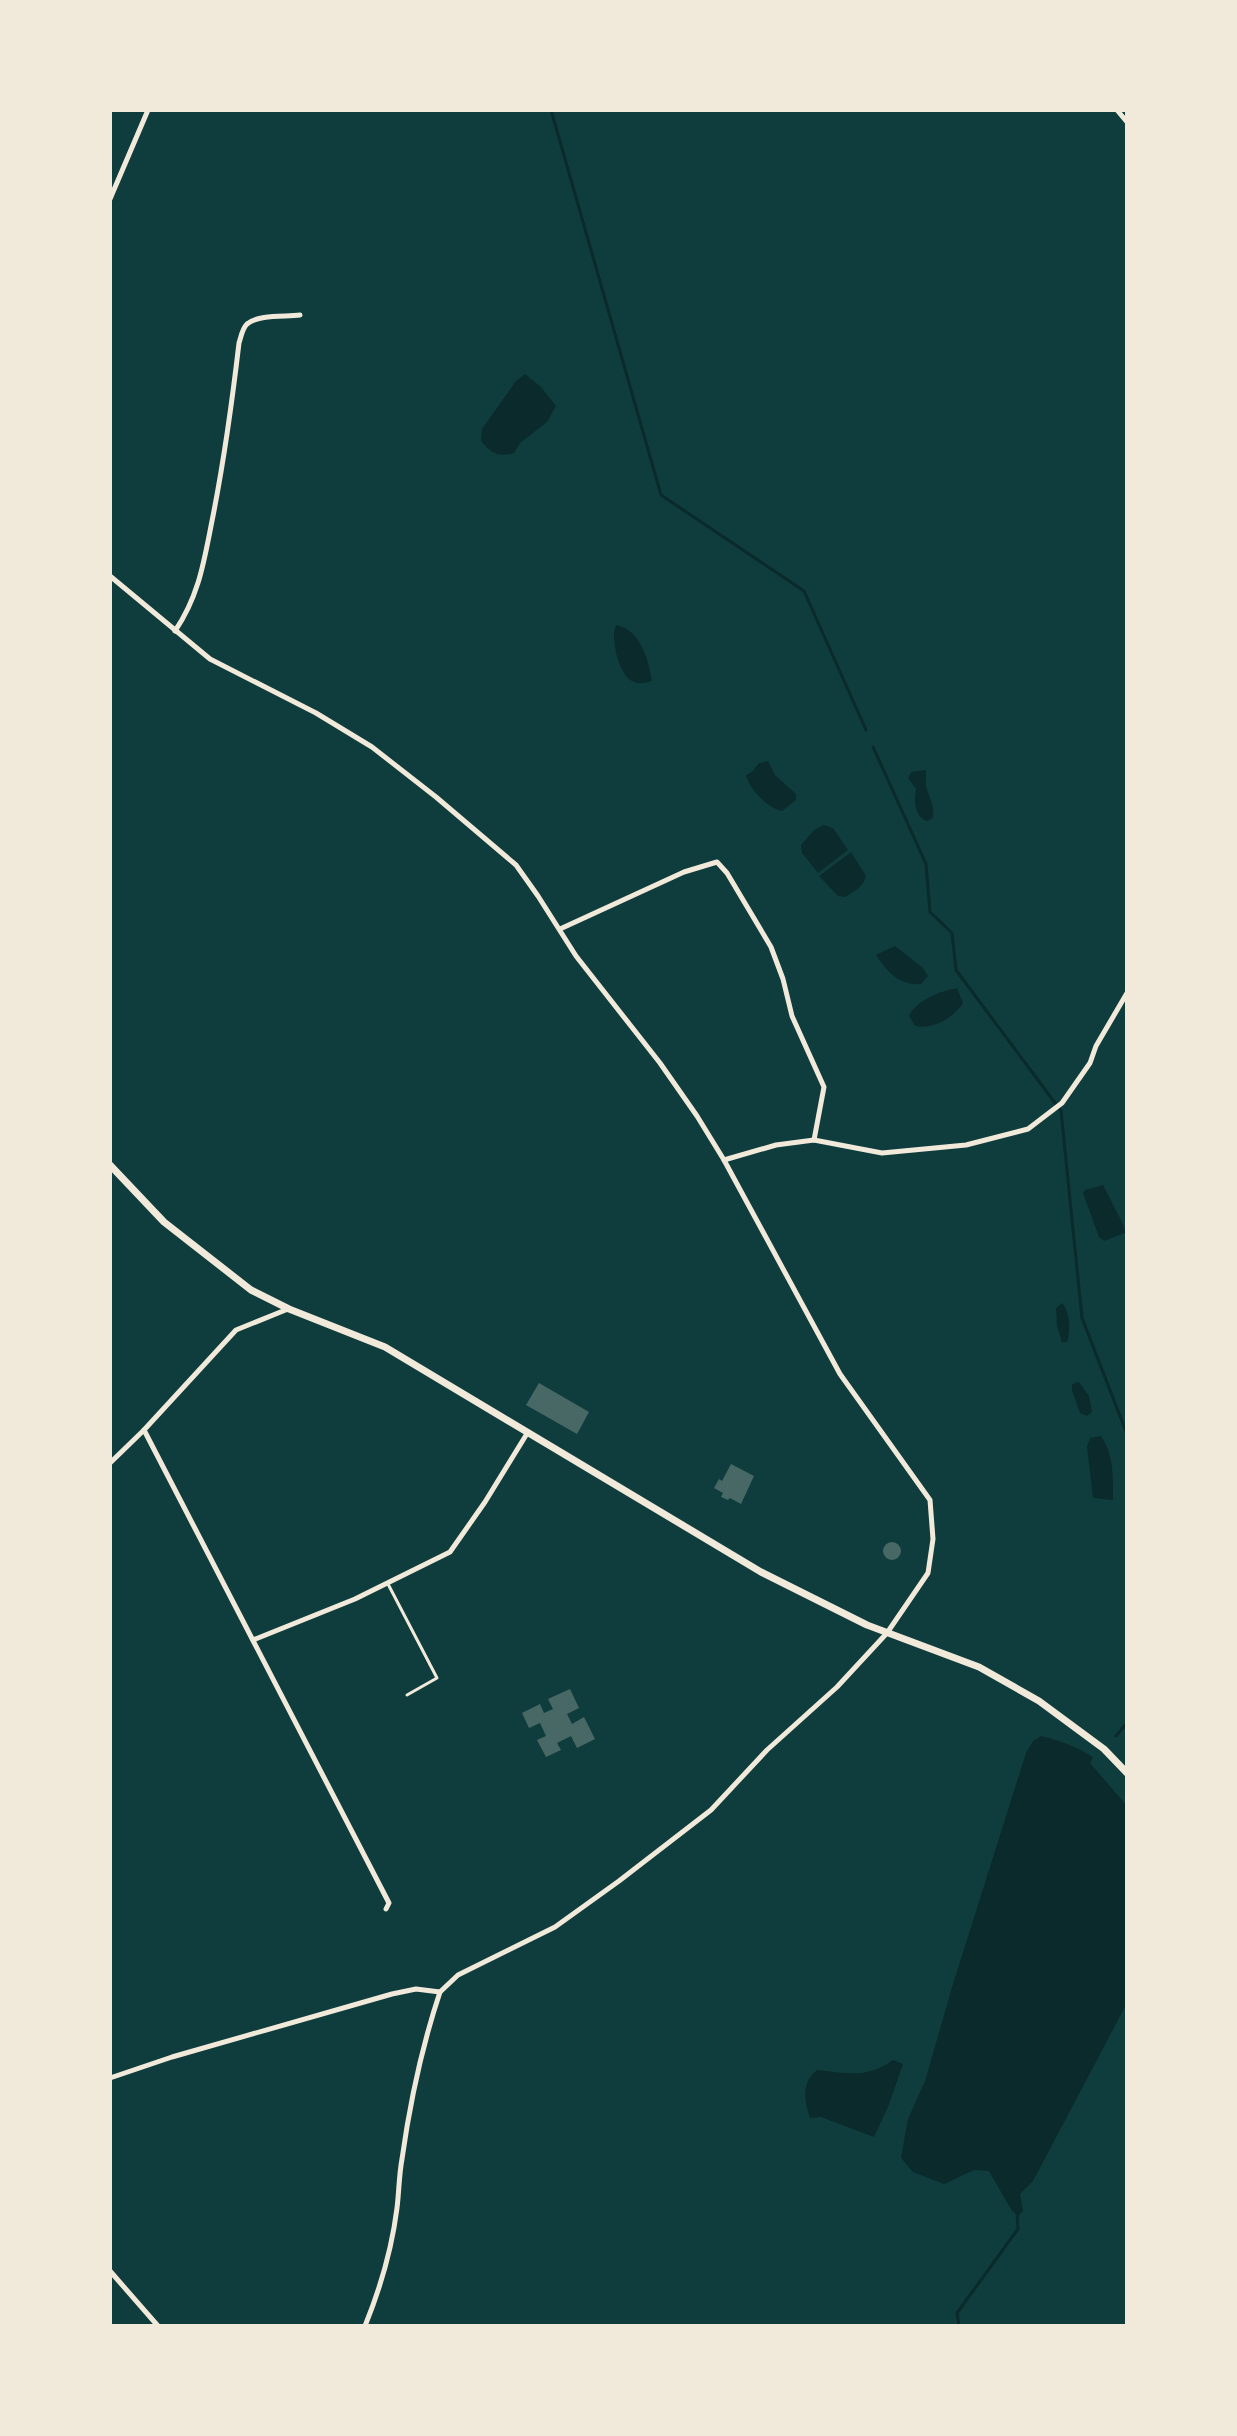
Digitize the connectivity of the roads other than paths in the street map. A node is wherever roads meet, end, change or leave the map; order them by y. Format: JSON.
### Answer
{"nodes":[{"id":1,"x":148,"y":110,"type":"edge"},
{"id":2,"x":1117,"y":110,"type":"edge"},
{"id":3,"x":1127,"y":122,"type":"edge"},
{"id":4,"x":110,"y":199,"type":"edge"},
{"id":5,"x":300,"y":315,"type":"dead end"},
{"id":6,"x":110,"y":576,"type":"edge"},
{"id":7,"x":175,"y":631,"type":"junction"},
{"id":8,"x":560,"y":929,"type":"junction"},
{"id":9,"x":1127,"y":993,"type":"edge"},
{"id":10,"x":814,"y":1140,"type":"junction"},
{"id":11,"x":724,"y":1160,"type":"junction"},
{"id":12,"x":110,"y":1165,"type":"edge"},
{"id":13,"x":289,"y":1309,"type":"junction"},
{"id":14,"x":144,"y":1430,"type":"junction"},
{"id":15,"x":528,"y":1432,"type":"junction"},
{"id":16,"x":110,"y":1463,"type":"edge"},
{"id":17,"x":388,"y":1584,"type":"junction"},
{"id":18,"x":887,"y":1633,"type":"junction"},
{"id":19,"x":253,"y":1640,"type":"junction"},
{"id":20,"x":407,"y":1695,"type":"dead end"},
{"id":21,"x":1127,"y":1773,"type":"edge"},
{"id":22,"x":386,"y":1909,"type":"dead end"},
{"id":23,"x":440,"y":1992,"type":"junction"},
{"id":24,"x":110,"y":2078,"type":"edge"},
{"id":25,"x":110,"y":2271,"type":"edge"},
{"id":26,"x":158,"y":2326,"type":"edge"},
{"id":27,"x":365,"y":2326,"type":"edge"}],
"edges":[{"from":1,"to":4,"type":"street"},
{"from":2,"to":3,"type":"street"},
{"from":5,"to":7,"type":"street"},
{"from":6,"to":7,"type":"street"},
{"from":7,"to":8,"type":"street"},
{"from":8,"to":10,"type":"street"},
{"from":8,"to":11,"type":"street"},
{"from":9,"to":10,"type":"street"},
{"from":10,"to":11,"type":"street"},
{"from":11,"to":18,"type":"street"},
{"from":12,"to":13,"type":"street"},
{"from":13,"to":14,"type":"street"},
{"from":13,"to":15,"type":"street"},
{"from":14,"to":16,"type":"street"},
{"from":14,"to":19,"type":"street"},
{"from":15,"to":17,"type":"street"},
{"from":15,"to":18,"type":"street"},
{"from":17,"to":19,"type":"street"},
{"from":17,"to":20,"type":"lane"},
{"from":18,"to":21,"type":"street"},
{"from":18,"to":23,"type":"street"},
{"from":19,"to":22,"type":"street"},
{"from":23,"to":24,"type":"street"},
{"from":23,"to":27,"type":"street"},
{"from":25,"to":26,"type":"street"}]}
